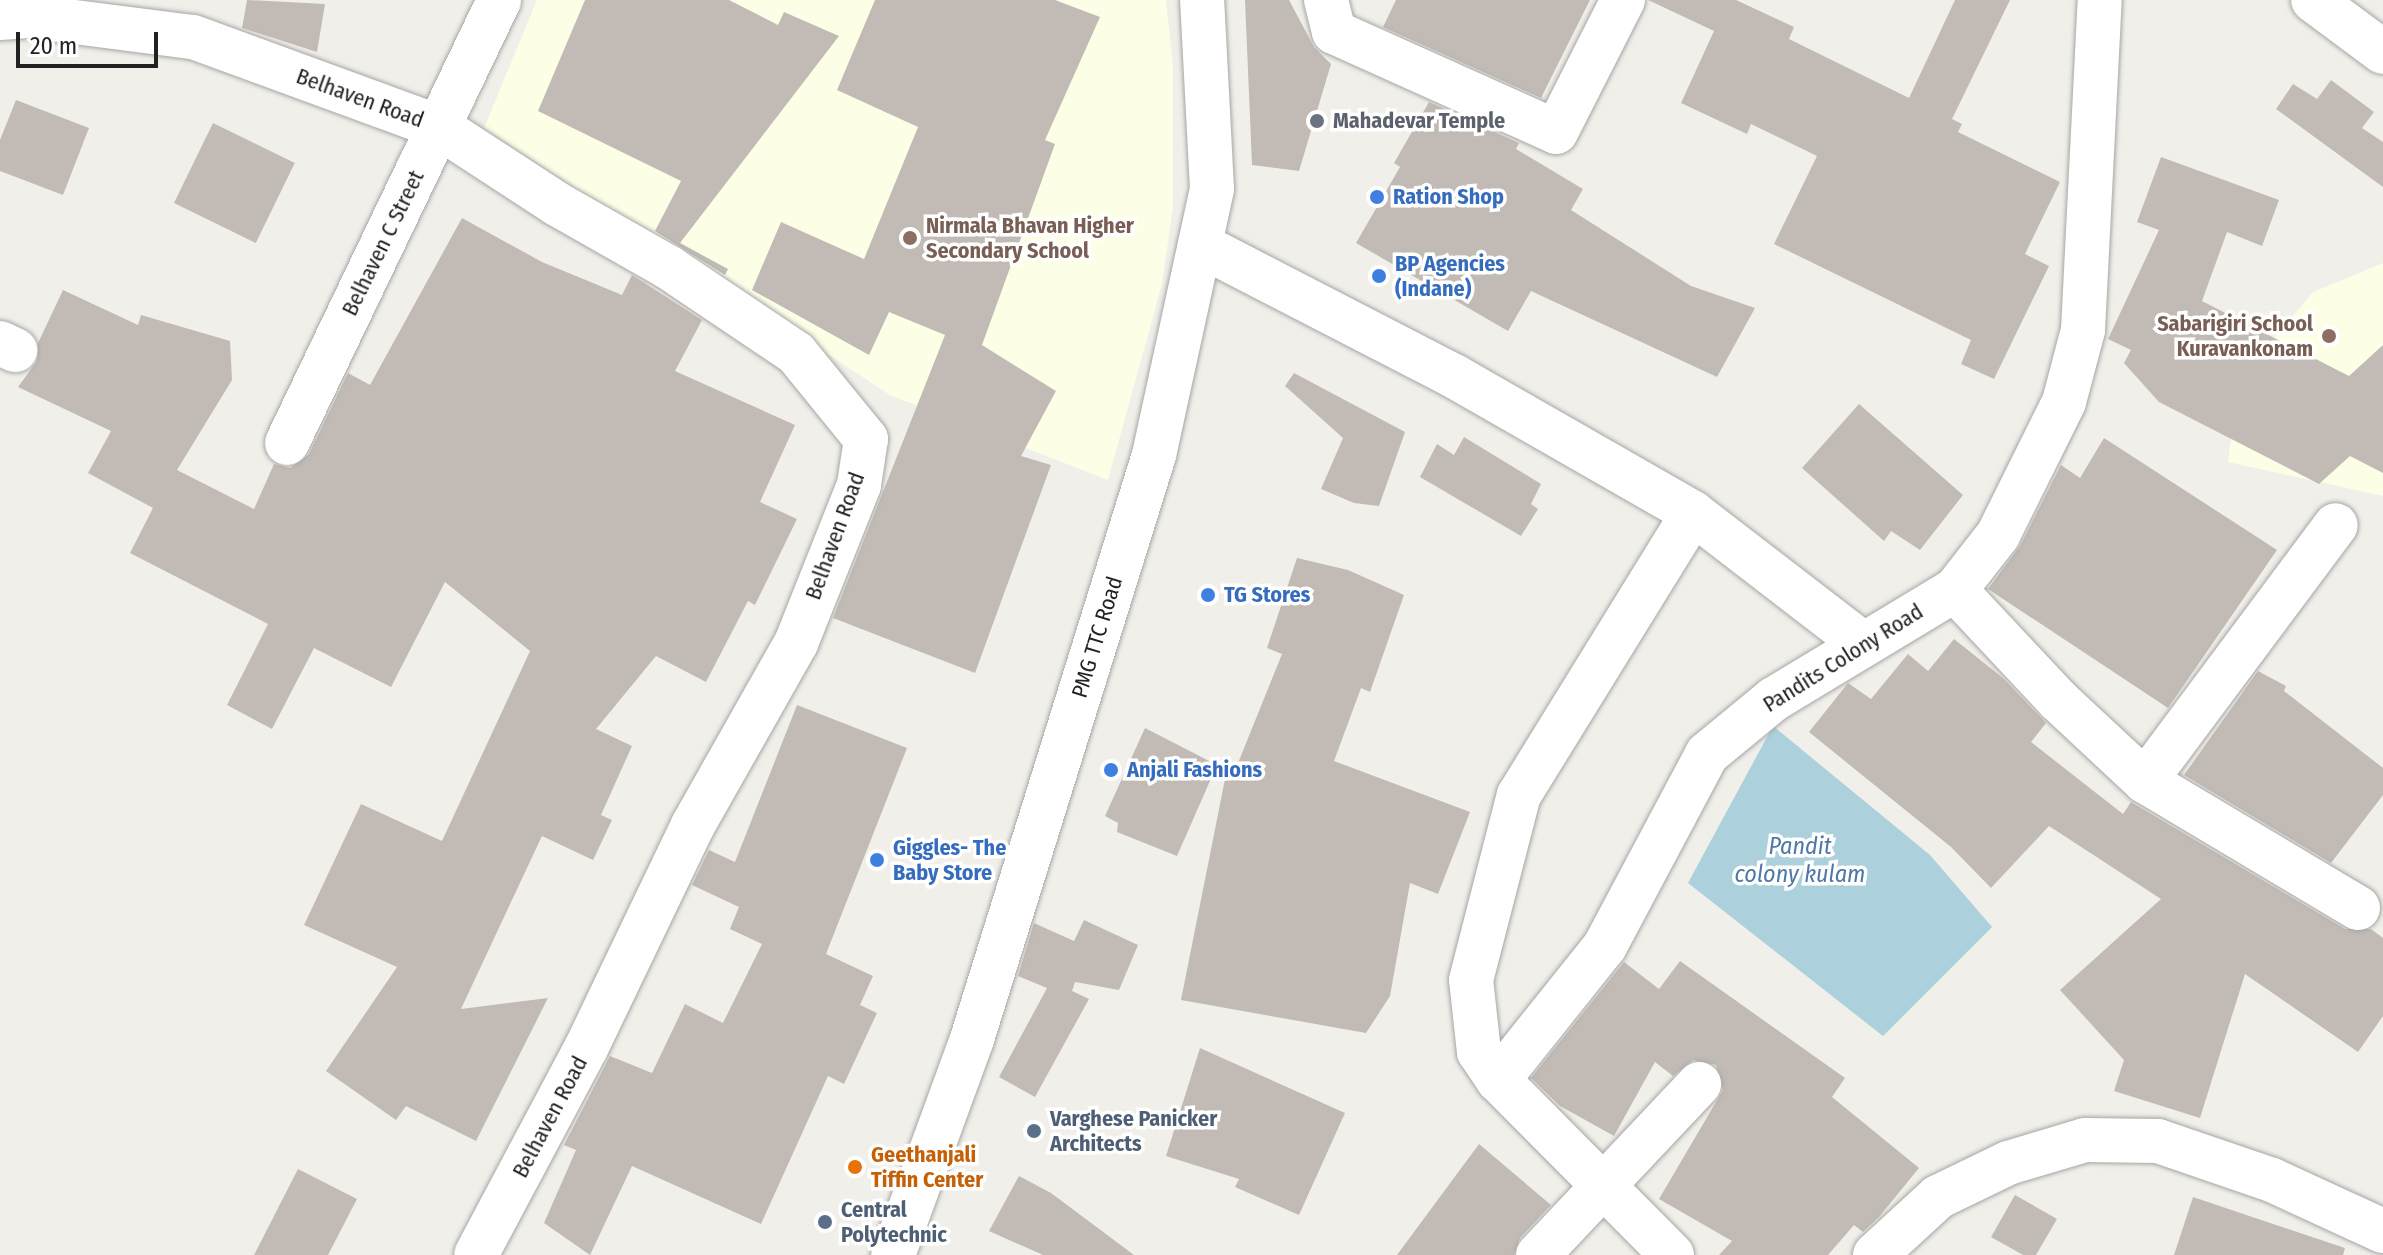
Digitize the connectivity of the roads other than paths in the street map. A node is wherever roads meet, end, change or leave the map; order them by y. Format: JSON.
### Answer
{"nodes":[{"id":1,"x":499,"y":0,"type":"edge"},
{"id":2,"x":1202,"y":0,"type":"edge"},
{"id":3,"x":1326,"y":0,"type":"edge"},
{"id":4,"x":1623,"y":0,"type":"edge"},
{"id":5,"x":2100,"y":0,"type":"edge"},
{"id":6,"x":2313,"y":0,"type":"edge"},
{"id":7,"x":19,"y":11,"type":"edge"},
{"id":8,"x":2383,"y":52,"type":"edge"},
{"id":9,"x":439,"y":127,"type":"junction"},
{"id":10,"x":1200,"y":245,"type":"junction"},
{"id":11,"x":287,"y":443,"type":"dead end"},
{"id":12,"x":1693,"y":513,"type":"junction"},
{"id":13,"x":2336,"y":525,"type":"dead end"},
{"id":14,"x":1955,"y":590,"type":"junction"},
{"id":15,"x":1862,"y":643,"type":"junction"},
{"id":16,"x":2145,"y":781,"type":"junction"},
{"id":17,"x":2358,"y":908,"type":"dead end"},
{"id":18,"x":1498,"y":1080,"type":"junction"},
{"id":19,"x":1699,"y":1084,"type":"dead end"},
{"id":20,"x":1608,"y":1185,"type":"junction"},
{"id":21,"x":2383,"y":1231,"type":"edge"},
{"id":22,"x":476,"y":1255,"type":"edge"},
{"id":23,"x":893,"y":1255,"type":"edge"},
{"id":24,"x":1538,"y":1255,"type":"edge"},
{"id":25,"x":1672,"y":1255,"type":"edge"},
{"id":26,"x":1875,"y":1255,"type":"edge"}],
"edges":[{"from":1,"to":9,"type":"street","name":"Belhaven C Street"},
{"from":2,"to":10,"type":"street","name":"PMG TTC Road"},
{"from":3,"to":4,"type":"street"},
{"from":5,"to":14,"type":"street","name":"Pandits Colony Road"},
{"from":6,"to":8,"type":"street"},
{"from":7,"to":9,"type":"street","name":"Belhaven Road"},
{"from":9,"to":11,"type":"street","name":"Belhaven C Street"},
{"from":9,"to":22,"type":"street","name":"Belhaven Road"},
{"from":10,"to":12,"type":"street"},
{"from":10,"to":23,"type":"street","name":"PMG TTC Road"},
{"from":12,"to":15,"type":"street"},
{"from":12,"to":18,"type":"street"},
{"from":13,"to":16,"type":"street"},
{"from":14,"to":15,"type":"street","name":"Pandits Colony Road"},
{"from":14,"to":16,"type":"street"},
{"from":15,"to":18,"type":"street","name":"Pandits Colony Road"},
{"from":16,"to":17,"type":"street"},
{"from":18,"to":20,"type":"street"},
{"from":19,"to":20,"type":"street"},
{"from":20,"to":24,"type":"street"},
{"from":20,"to":25,"type":"street"},
{"from":21,"to":26,"type":"street"}]}
